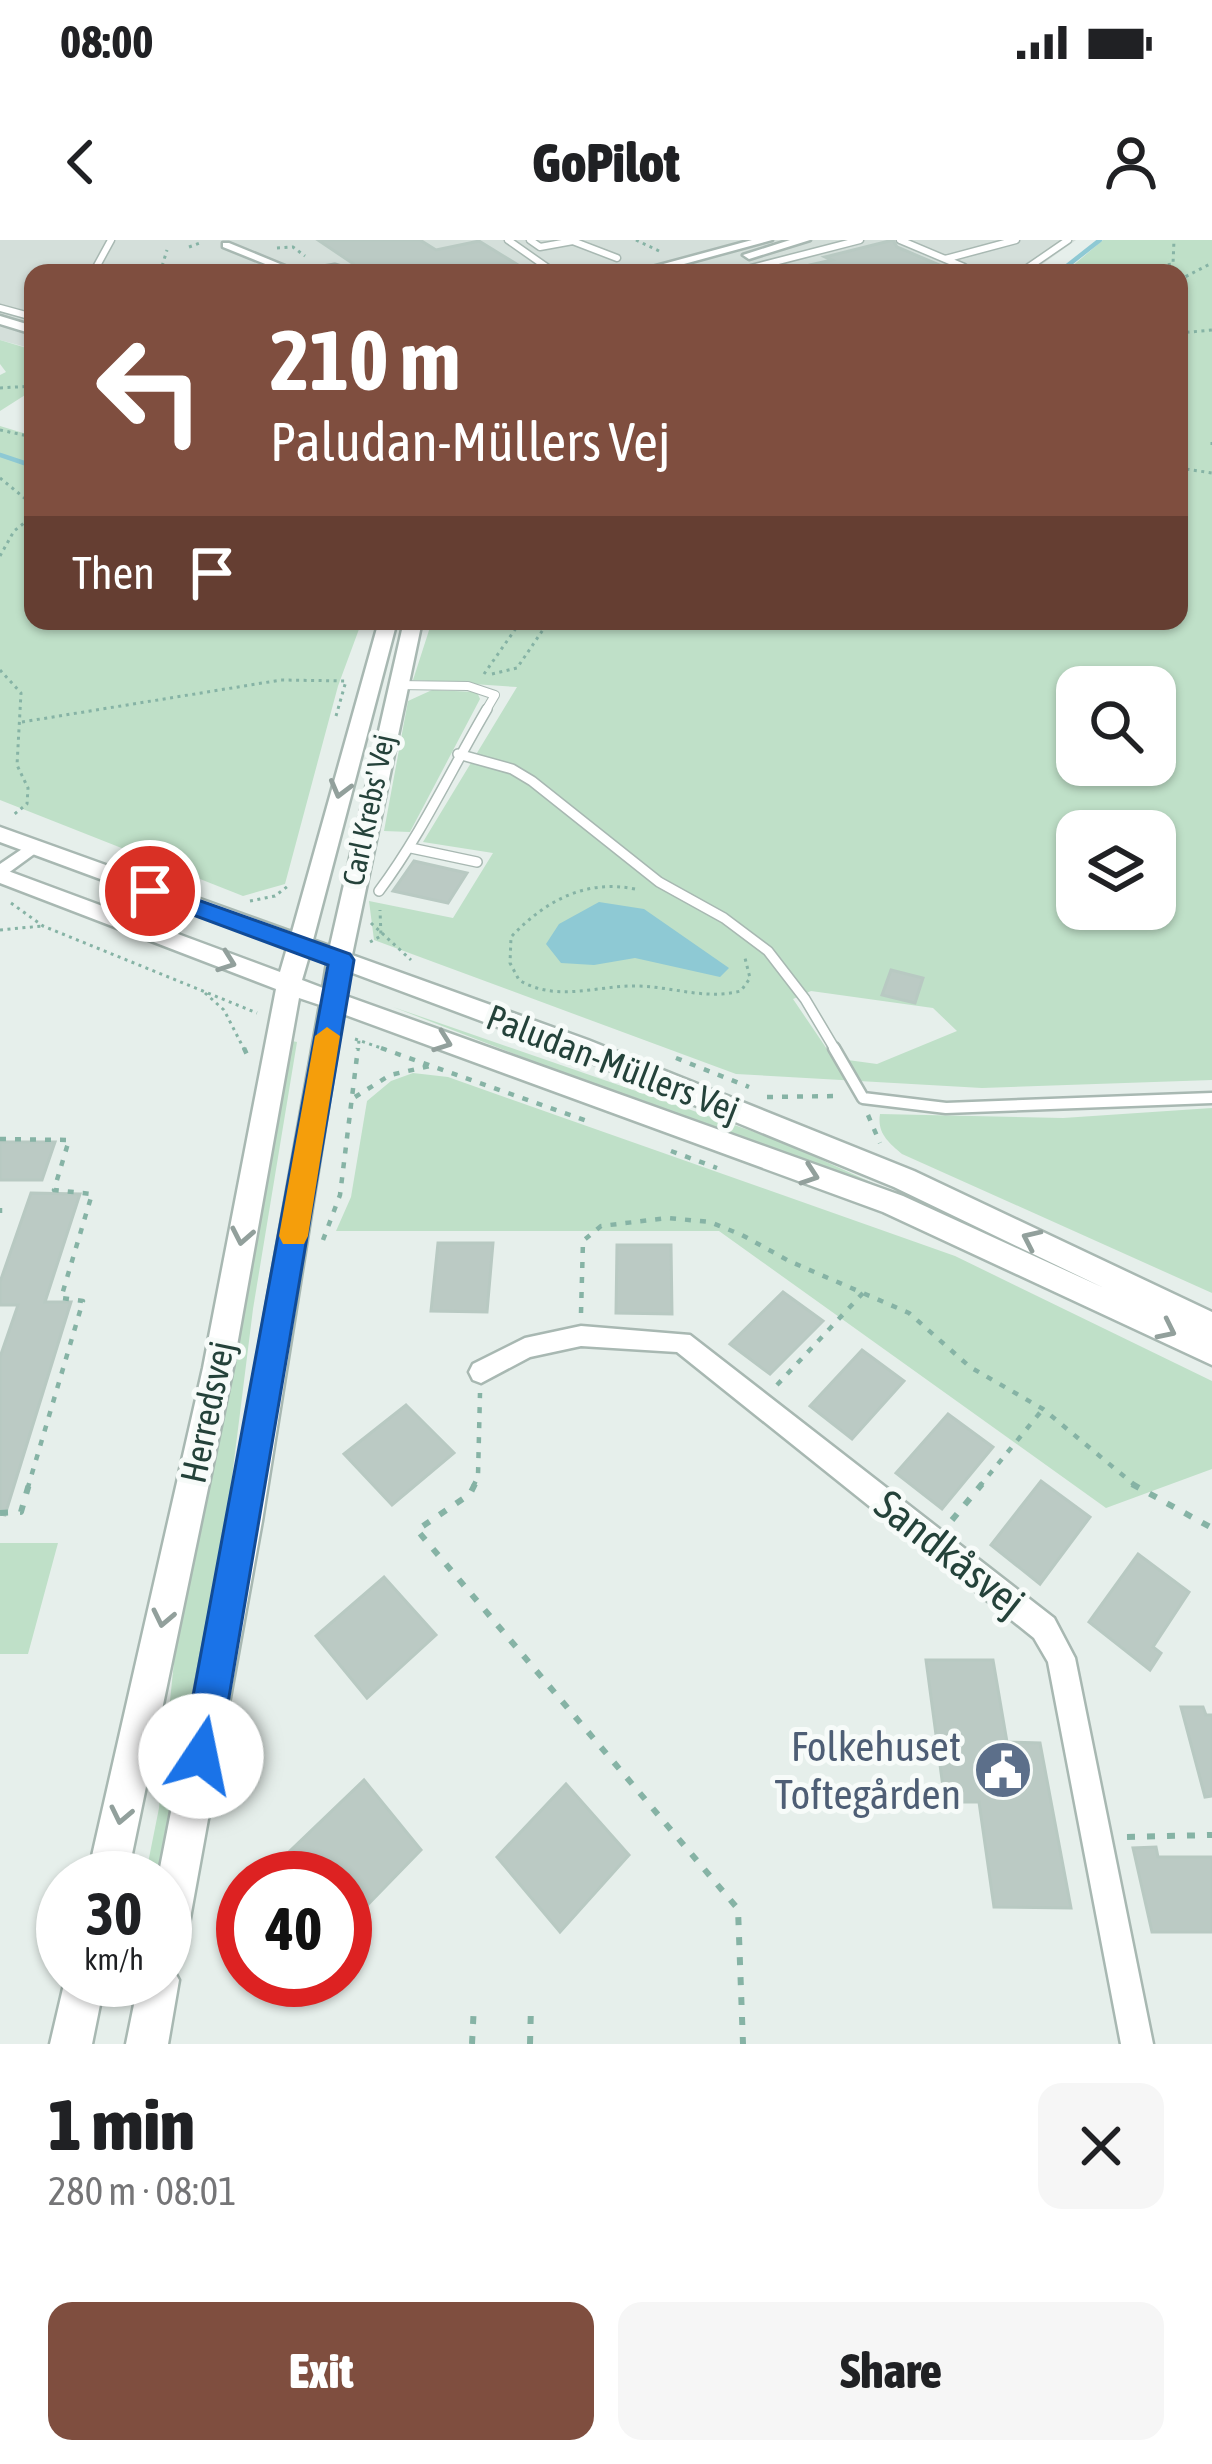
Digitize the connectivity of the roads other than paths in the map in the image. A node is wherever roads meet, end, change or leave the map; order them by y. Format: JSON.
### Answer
{"nodes":[{"id":1,"x":508,"y":240,"type":"edge"},
{"id":2,"x":530,"y":240,"type":"edge"},
{"id":3,"x":572,"y":240,"type":"edge"},
{"id":4,"x":766,"y":240,"type":"edge"},
{"id":5,"x":804,"y":240,"type":"edge"},
{"id":6,"x":860,"y":240,"type":"edge"},
{"id":7,"x":900,"y":240,"type":"edge"},
{"id":8,"x":1016,"y":240,"type":"edge"},
{"id":9,"x":1068,"y":240,"type":"edge"},
{"id":10,"x":205,"y":242,"type":"edge"},
{"id":11,"x":230,"y":243,"type":"edge"},
{"id":12,"x":616,"y":258,"type":"dead end"},
{"id":13,"x":945,"y":259,"type":"junction"},
{"id":14,"x":261,"y":264,"type":"edge"},
{"id":15,"x":278,"y":264,"type":"edge"},
{"id":16,"x":542,"y":264,"type":"edge"},
{"id":17,"x":671,"y":264,"type":"edge"},
{"id":18,"x":715,"y":264,"type":"edge"},
{"id":19,"x":767,"y":264,"type":"edge"},
{"id":20,"x":957,"y":264,"type":"edge"},
{"id":21,"x":1033,"y":264,"type":"edge"},
{"id":22,"x":386,"y":630,"type":"edge"},
{"id":23,"x":410,"y":630,"type":"edge"},
{"id":24,"x":395,"y":685,"type":"junction"},
{"id":25,"x":458,"y":754,"type":"junction"},
{"id":26,"x":6,"y":825,"type":"edge"},
{"id":27,"x":32,"y":848,"type":"junction"},
{"id":28,"x":411,"y":848,"type":"junction"},
{"id":29,"x":477,"y":862,"type":"dead end"},
{"id":30,"x":0,"y":874,"type":"edge"},
{"id":31,"x":379,"y":891,"type":"road end"},
{"id":32,"x":298,"y":945,"type":"junction"},
{"id":33,"x":341,"y":960,"type":"junction"},
{"id":34,"x":289,"y":985,"type":"junction"},
{"id":35,"x":333,"y":1001,"type":"junction"},
{"id":36,"x":1212,"y":1098,"type":"edge"},
{"id":37,"x":1212,"y":1325,"type":"edge"},
{"id":38,"x":1212,"y":1352,"type":"edge"},
{"id":39,"x":481,"y":1372,"type":"road end"},
{"id":40,"x":113,"y":1851,"type":"edge"},
{"id":41,"x":183,"y":1851,"type":"edge"},
{"id":42,"x":79,"y":2007,"type":"edge"},
{"id":43,"x":154,"y":2007,"type":"edge"},
{"id":44,"x":71,"y":2044,"type":"edge"},
{"id":45,"x":147,"y":2044,"type":"edge"},
{"id":46,"x":1137,"y":2044,"type":"edge"}],
"edges":[{"from":1,"to":16,"type":"lane"},
{"from":2,"to":3,"type":"lane"},
{"from":3,"to":12,"type":"lane"},
{"from":4,"to":17,"type":"street"},
{"from":5,"to":18,"type":"street"},
{"from":6,"to":19,"type":"lane"},
{"from":7,"to":13,"type":"lane"},
{"from":8,"to":13,"type":"lane"},
{"from":9,"to":21,"type":"lane"},
{"from":10,"to":11,"type":"street"},
{"from":11,"to":14,"type":"street"},
{"from":11,"to":15,"type":"street"},
{"from":13,"to":20,"type":"lane"},
{"from":22,"to":32,"type":"street","name":"Carl Krebs' Vej","one_way":true},
{"from":23,"to":24,"type":"street","name":"Carl Krebs' Vej"},
{"from":24,"to":25,"type":"lane"},
{"from":24,"to":33,"type":"street","name":"Carl Krebs' Vej"},
{"from":25,"to":28,"type":"lane"},
{"from":25,"to":36,"type":"lane"},
{"from":26,"to":27,"type":"street","name":"Paludan-Müllers Vej"},
{"from":27,"to":30,"type":"street"},
{"from":27,"to":32,"type":"street","name":"Paludan-Müllers Vej"},
{"from":28,"to":29,"type":"lane"},
{"from":28,"to":31,"type":"lane"},
{"from":30,"to":34,"type":"street","name":"Paludan-Müllers Vej","one_way":true},
{"from":32,"to":33,"type":"street","name":"Paludan-Müllers Vej"},
{"from":32,"to":34,"type":"street","name":"Herredsvej"},
{"from":33,"to":35,"type":"street","name":"Carl Krebs' Vej"},
{"from":37,"to":33,"type":"street","name":"Paludan-Müllers Vej","one_way":true},
{"from":34,"to":35,"type":"street","name":"Paludan-Müllers Vej"},
{"from":34,"to":40,"type":"street","name":"Herredsvej","one_way":true},
{"from":35,"to":38,"type":"street","name":"Paludan-Müllers Vej","one_way":true},
{"from":35,"to":41,"type":"street","name":"Herredsvej"},
{"from":39,"to":46,"type":"street","name":"Sandkåsvej"},
{"from":42,"to":44,"type":"street"},
{"from":43,"to":45,"type":"street"}]}
